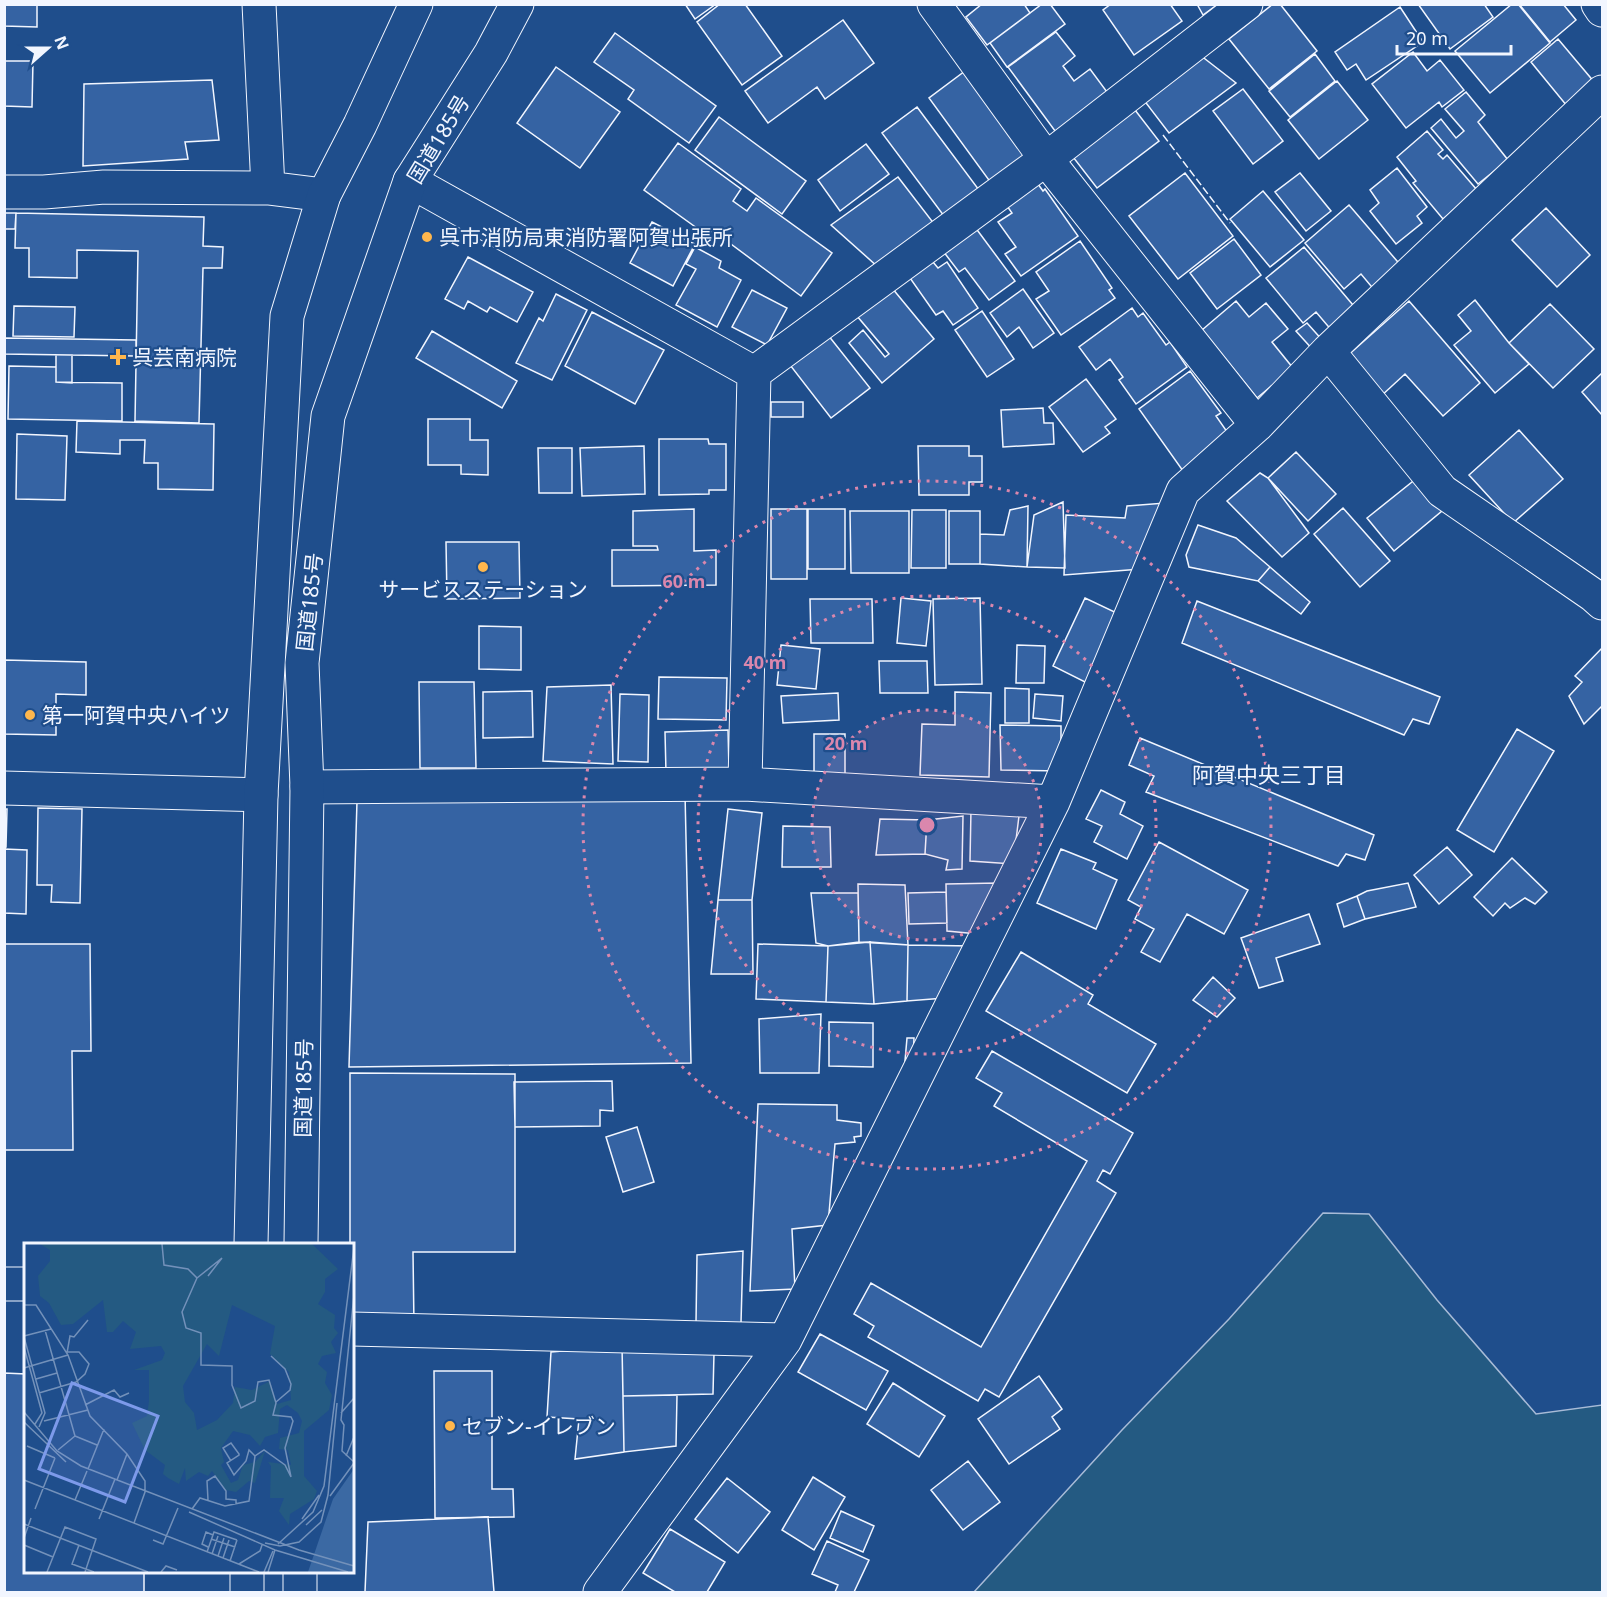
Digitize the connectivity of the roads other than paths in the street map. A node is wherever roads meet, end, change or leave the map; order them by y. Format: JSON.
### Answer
{"nodes":[{"id":1,"x":259,"y":4,"type":"edge"},
{"id":2,"x":416,"y":4,"type":"edge"},
{"id":3,"x":517,"y":4,"type":"edge"},
{"id":4,"x":934,"y":4,"type":"edge"},
{"id":5,"x":1246,"y":4,"type":"edge"},
{"id":6,"x":1598,"y":4,"type":"edge"},
{"id":7,"x":1602,"y":10,"type":"edge"},
{"id":8,"x":1602,"y":92,"type":"edge"},
{"id":9,"x":1046,"y":159,"type":"junction"},
{"id":10,"x":410,"y":181,"type":"junction"},
{"id":11,"x":268,"y":188,"type":"junction"},
{"id":12,"x":4,"y":192,"type":"edge"},
{"id":13,"x":324,"y":195,"type":"junction"},
{"id":14,"x":1328,"y":351,"type":"junction"},
{"id":15,"x":754,"y":373,"type":"junction"},
{"id":16,"x":1257,"y":425,"type":"junction"},
{"id":17,"x":1602,"y":603,"type":"edge"},
{"id":18,"x":745,"y":784,"type":"junction"},
{"id":19,"x":306,"y":787,"type":"junction"},
{"id":20,"x":4,"y":788,"type":"edge"},
{"id":21,"x":261,"y":795,"type":"junction"},
{"id":22,"x":1053,"y":802,"type":"junction"},
{"id":23,"x":251,"y":1243,"type":"edge"},
{"id":24,"x":301,"y":1243,"type":"edge"},
{"id":25,"x":4,"y":1284,"type":"edge"},
{"id":26,"x":24,"y":1284,"type":"edge"},
{"id":27,"x":354,"y":1329,"type":"edge"},
{"id":28,"x":785,"y":1340,"type":"junction"},
{"id":29,"x":247,"y":1573,"type":"edge"},
{"id":30,"x":300,"y":1573,"type":"edge"},
{"id":31,"x":247,"y":1593,"type":"edge"},
{"id":32,"x":300,"y":1593,"type":"edge"},
{"id":33,"x":600,"y":1593,"type":"edge"}],
"edges":[{"from":1,"to":11,"type":"main road"},
{"from":2,"to":13,"type":"main road","name":"国道185号"},
{"from":3,"to":10,"type":"main road","name":"国道185号"},
{"from":4,"to":9,"type":"main road"},
{"from":5,"to":9,"type":"main road"},
{"from":6,"to":7,"type":"main road"},
{"from":8,"to":14,"type":"main road"},
{"from":9,"to":15,"type":"main road"},
{"from":9,"to":16,"type":"main road"},
{"from":10,"to":15,"type":"main road"},
{"from":10,"to":19,"type":"main road","name":"国道185号"},
{"from":11,"to":12,"type":"main road"},
{"from":11,"to":13,"type":"main road"},
{"from":13,"to":21,"type":"main road","name":"国道185号"},
{"from":14,"to":16,"type":"main road"},
{"from":14,"to":17,"type":"main road"},
{"from":15,"to":18,"type":"main road"},
{"from":16,"to":22,"type":"main road"},
{"from":18,"to":19,"type":"main road"},
{"from":18,"to":22,"type":"main road"},
{"from":19,"to":24,"type":"main road","name":"国道185号"},
{"from":20,"to":21,"type":"main road"},
{"from":21,"to":23,"type":"main road","name":"国道185号"},
{"from":22,"to":28,"type":"main road"},
{"from":25,"to":26,"type":"main road"},
{"from":27,"to":28,"type":"main road"},
{"from":28,"to":33,"type":"main road"},
{"from":29,"to":31,"type":"main road"},
{"from":30,"to":32,"type":"main road"}]}
